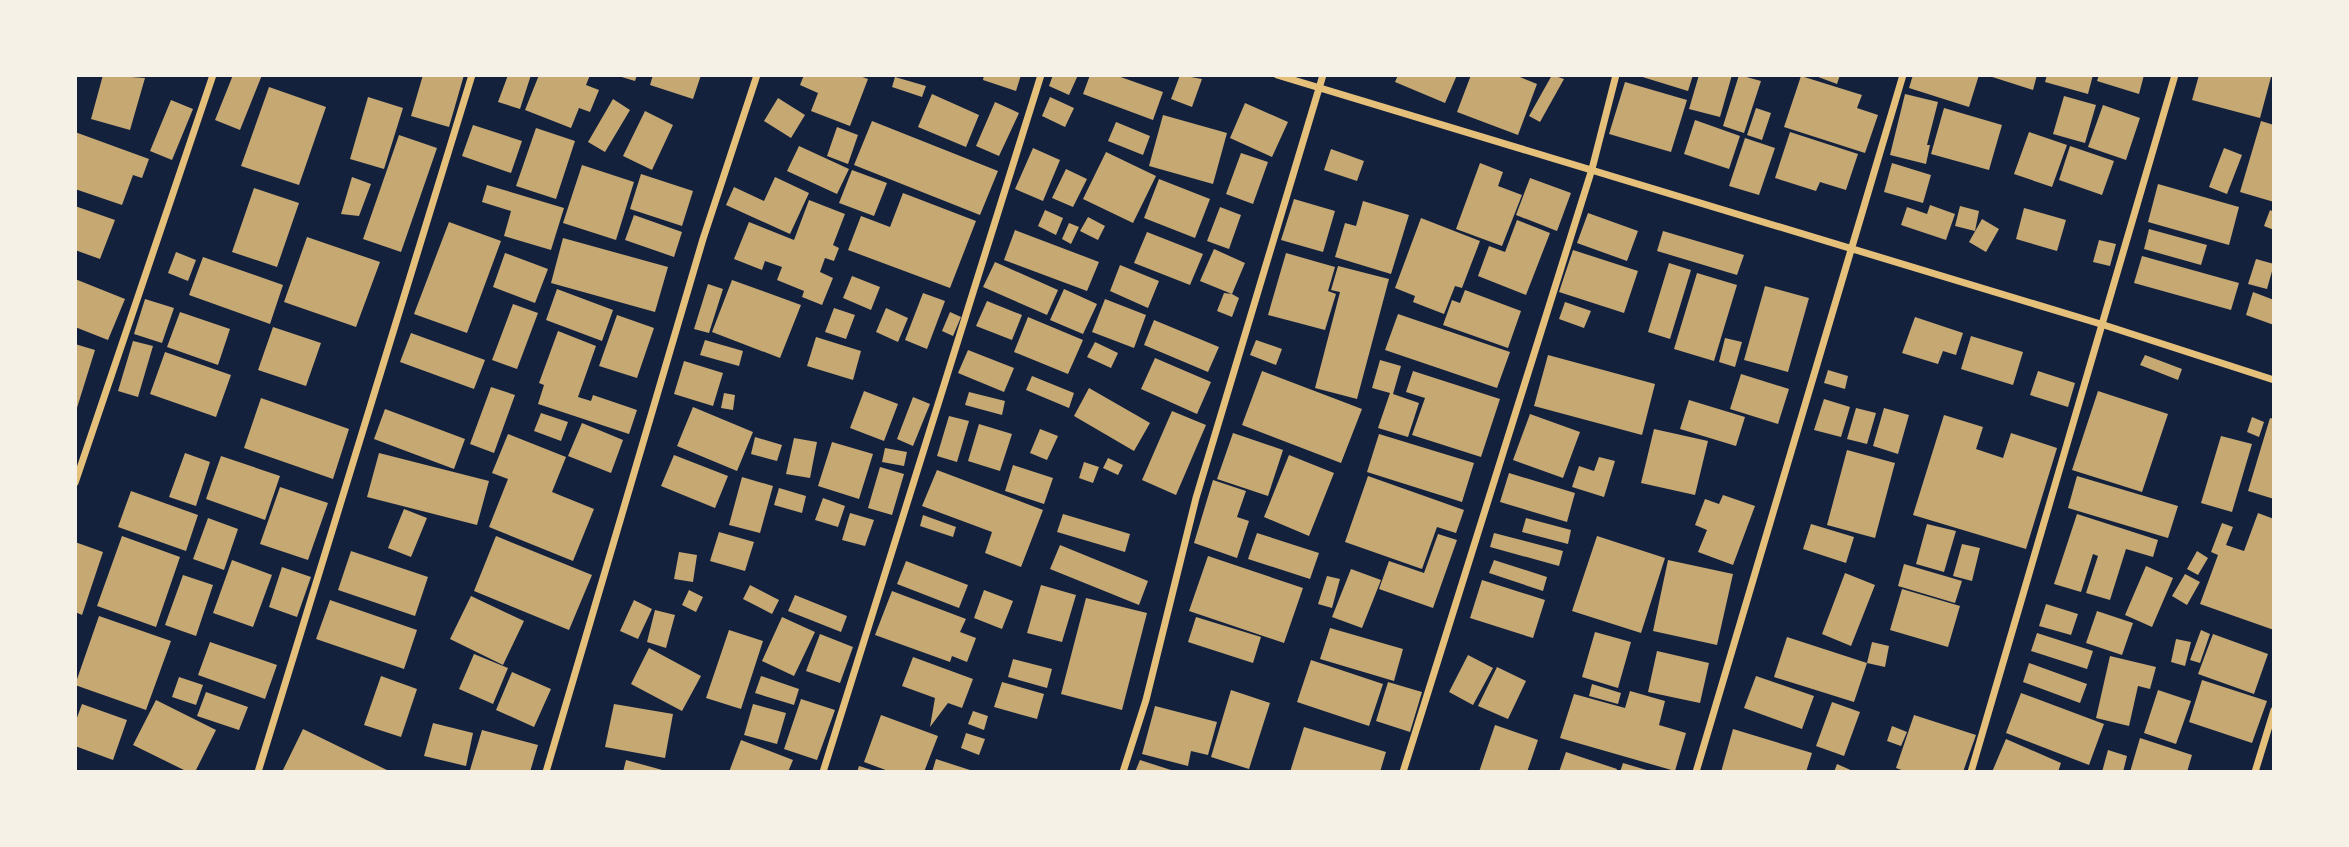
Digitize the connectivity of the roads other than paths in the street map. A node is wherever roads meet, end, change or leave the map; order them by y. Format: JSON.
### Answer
{"nodes":[{"id":1,"x":213,"y":75,"type":"edge"},
{"id":2,"x":472,"y":75,"type":"edge"},
{"id":3,"x":757,"y":75,"type":"edge"},
{"id":4,"x":1041,"y":75,"type":"edge"},
{"id":5,"x":1276,"y":75,"type":"edge"},
{"id":6,"x":1323,"y":75,"type":"edge"},
{"id":7,"x":1616,"y":75,"type":"edge"},
{"id":8,"x":1903,"y":75,"type":"edge"},
{"id":9,"x":2175,"y":75,"type":"edge"},
{"id":10,"x":1319,"y":88,"type":"junction"},
{"id":11,"x":1592,"y":169,"type":"junction"},
{"id":12,"x":1852,"y":250,"type":"junction"},
{"id":13,"x":2104,"y":325,"type":"junction"},
{"id":14,"x":2274,"y":380,"type":"edge"},
{"id":15,"x":75,"y":483,"type":"edge"},
{"id":16,"x":2274,"y":710,"type":"edge"},
{"id":17,"x":258,"y":772,"type":"edge"},
{"id":18,"x":546,"y":772,"type":"edge"},
{"id":19,"x":823,"y":772,"type":"edge"},
{"id":20,"x":1123,"y":772,"type":"edge"},
{"id":21,"x":1404,"y":772,"type":"edge"},
{"id":22,"x":1696,"y":772,"type":"edge"},
{"id":23,"x":1972,"y":772,"type":"edge"},
{"id":24,"x":2255,"y":772,"type":"edge"}],
"edges":[{"from":1,"to":15,"type":"street"},
{"from":2,"to":17,"type":"street"},
{"from":3,"to":18,"type":"street"},
{"from":4,"to":19,"type":"street"},
{"from":5,"to":10,"type":"street"},
{"from":6,"to":10,"type":"street"},
{"from":7,"to":11,"type":"street"},
{"from":8,"to":12,"type":"street"},
{"from":9,"to":13,"type":"street"},
{"from":10,"to":11,"type":"street"},
{"from":10,"to":20,"type":"street"},
{"from":11,"to":12,"type":"street"},
{"from":11,"to":21,"type":"street"},
{"from":12,"to":13,"type":"street"},
{"from":12,"to":22,"type":"street"},
{"from":13,"to":14,"type":"street"},
{"from":13,"to":23,"type":"street"},
{"from":16,"to":24,"type":"street"}]}
